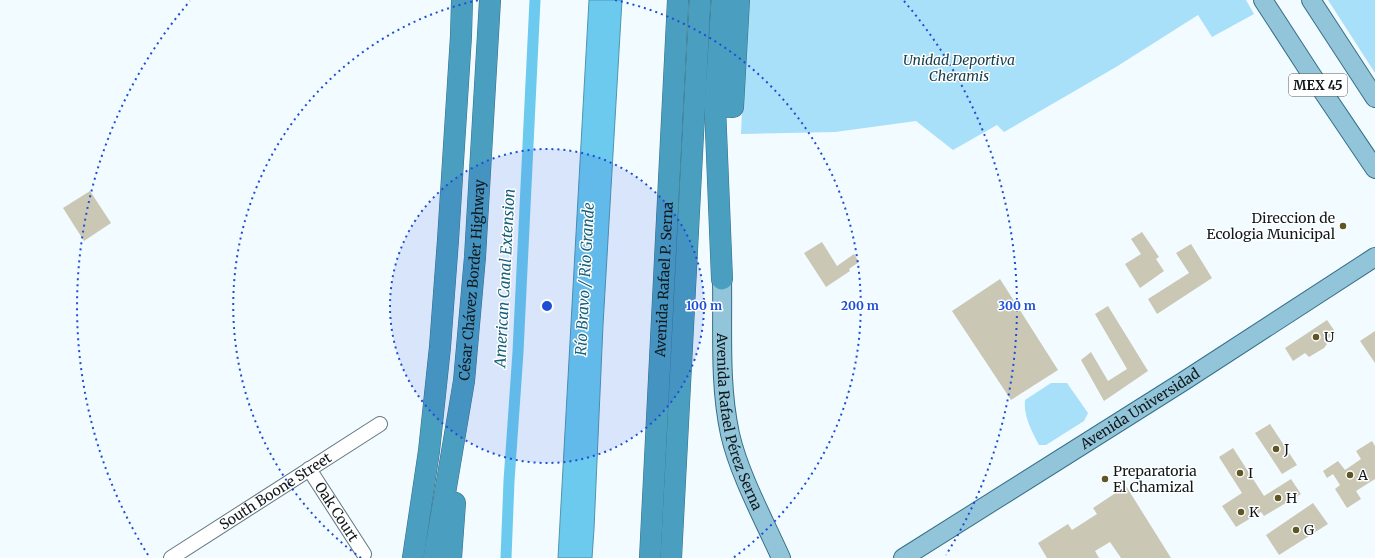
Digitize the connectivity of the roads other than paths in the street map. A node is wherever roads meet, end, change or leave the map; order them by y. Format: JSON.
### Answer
{"nodes":[{"id":1,"x":462,"y":0,"type":"edge"},
{"id":2,"x":490,"y":0,"type":"edge"},
{"id":3,"x":678,"y":0,"type":"edge"},
{"id":4,"x":700,"y":0,"type":"edge"},
{"id":5,"x":722,"y":0,"type":"edge"},
{"id":6,"x":739,"y":0,"type":"edge"},
{"id":7,"x":1263,"y":0,"type":"edge"},
{"id":8,"x":1311,"y":0,"type":"edge"},
{"id":9,"x":1375,"y":98,"type":"edge"},
{"id":10,"x":715,"y":106,"type":"junction"},
{"id":11,"x":1375,"y":169,"type":"edge"},
{"id":12,"x":1375,"y":258,"type":"edge"},
{"id":13,"x":722,"y":279,"type":"joint"},
{"id":14,"x":464,"y":381,"type":"junction"},
{"id":15,"x":380,"y":424,"type":"dead end"},
{"id":16,"x":429,"y":452,"type":"junction"},
{"id":17,"x":309,"y":470,"type":"junction"},
{"id":18,"x":364,"y":554,"type":"dead end"},
{"id":19,"x":171,"y":558,"type":"edge"},
{"id":20,"x":398,"y":558,"type":"edge"},
{"id":21,"x":413,"y":558,"type":"edge"},
{"id":22,"x":434,"y":558,"type":"edge"},
{"id":23,"x":451,"y":558,"type":"edge"},
{"id":24,"x":650,"y":558,"type":"edge"},
{"id":25,"x":671,"y":558,"type":"edge"},
{"id":26,"x":781,"y":558,"type":"edge"},
{"id":27,"x":903,"y":558,"type":"edge"}],
"edges":[{"from":1,"to":16,"type":"highway","name":"César Chávez Border Highway"},
{"from":2,"to":14,"type":"highway","name":"César Chávez Border Highway"},
{"from":3,"to":24,"type":"highway","name":"Avenida Rafael P. Serna"},
{"from":4,"to":25,"type":"highway","name":"Avenida Rafael P. Serna"},
{"from":5,"to":10,"type":"highway"},
{"from":6,"to":10,"type":"highway"},
{"from":7,"to":11,"type":"main road","number":"MEX 45"},
{"from":8,"to":9,"type":"main road","number":"MEX 45"},
{"from":10,"to":13,"type":"highway"},
{"from":12,"to":27,"type":"main road","name":"Avenida Universidad"},
{"from":13,"to":26,"type":"main road","name":"Avenida Rafael Pérez Serna"},
{"from":14,"to":22,"type":"highway","name":"César Chávez Border Highway"},
{"from":14,"to":23,"type":"highway"},
{"from":15,"to":17,"type":"street","name":"South Boone Street"},
{"from":16,"to":20,"type":"highway"},
{"from":16,"to":21,"type":"highway","name":"César Chávez Border Highway"},
{"from":17,"to":18,"type":"street","name":"Oak Court"},
{"from":17,"to":19,"type":"street","name":"South Boone Street"}]}
